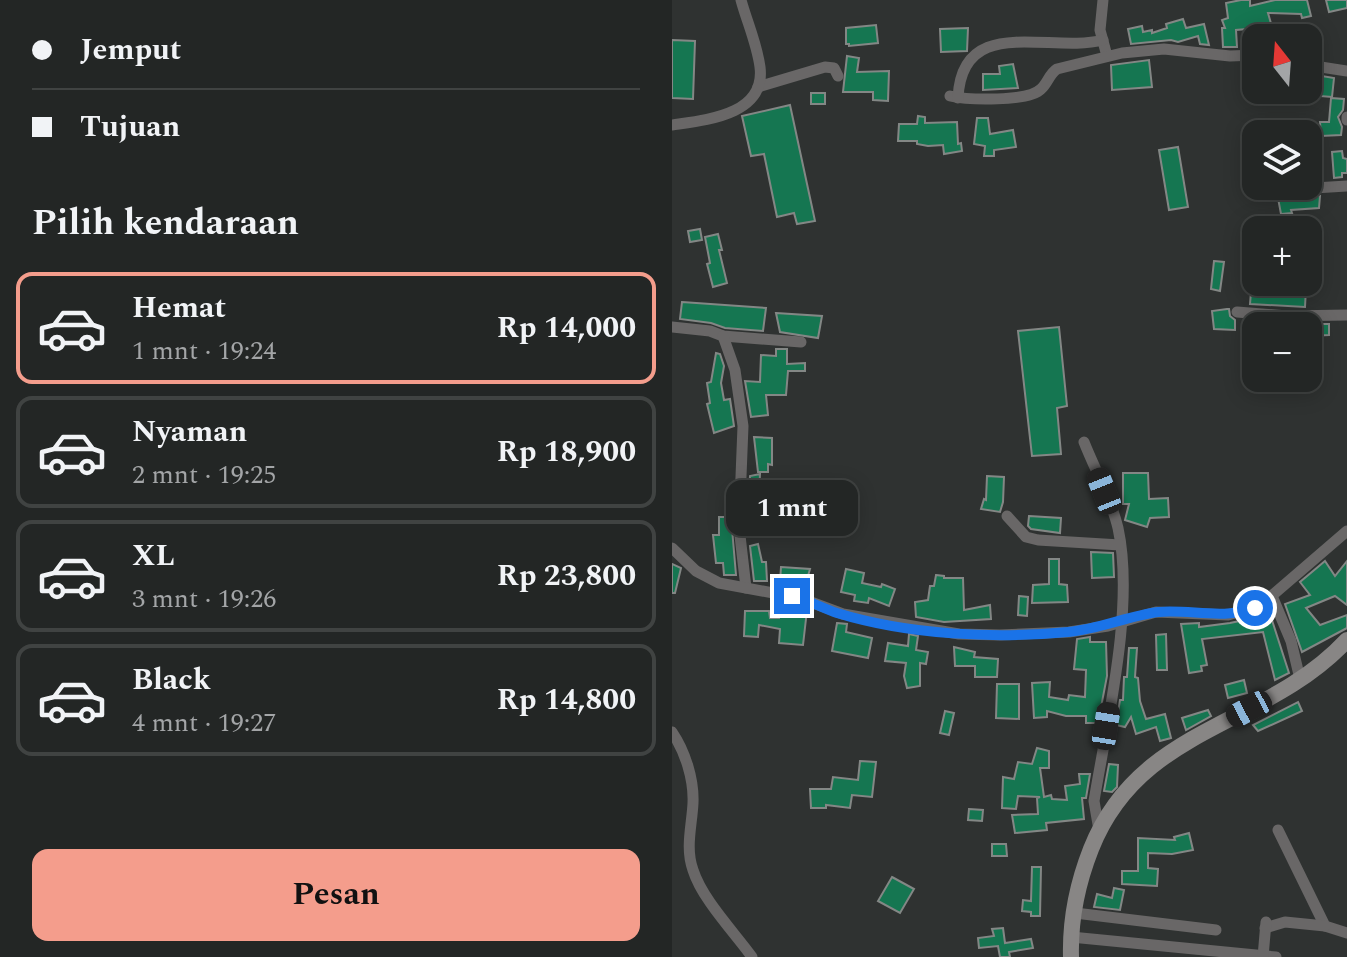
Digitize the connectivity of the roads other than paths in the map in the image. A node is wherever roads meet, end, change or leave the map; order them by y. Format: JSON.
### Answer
{"nodes":[{"id":1,"x":741,"y":0,"type":"edge"},
{"id":2,"x":1103,"y":0,"type":"edge"},
{"id":3,"x":1103,"y":40,"type":"junction"},
{"id":4,"x":1107,"y":56,"type":"junction"},
{"id":5,"x":1242,"y":56,"type":"edge"},
{"id":6,"x":1322,"y":67,"type":"edge"},
{"id":7,"x":1347,"y":71,"type":"edge"},
{"id":8,"x":838,"y":76,"type":"dead end"},
{"id":9,"x":758,"y":87,"type":"junction"},
{"id":10,"x":672,"y":125,"type":"edge"},
{"id":11,"x":1347,"y":186,"type":"edge"},
{"id":12,"x":1322,"y":188,"type":"edge"},
{"id":13,"x":1237,"y":312,"type":"dead end"},
{"id":14,"x":1347,"y":315,"type":"edge"},
{"id":15,"x":672,"y":327,"type":"edge"},
{"id":16,"x":723,"y":336,"type":"junction"},
{"id":17,"x":801,"y":342,"type":"dead end"},
{"id":18,"x":1084,"y":442,"type":"dead end"},
{"id":19,"x":1007,"y":516,"type":"dead end"},
{"id":20,"x":1347,"y":531,"type":"edge"},
{"id":21,"x":1120,"y":545,"type":"junction"},
{"id":22,"x":672,"y":548,"type":"edge"},
{"id":23,"x":746,"y":588,"type":"junction"},
{"id":24,"x":1272,"y":596,"type":"junction"},
{"id":25,"x":1122,"y":621,"type":"junction"},
{"id":26,"x":1347,"y":640,"type":"edge"},
{"id":27,"x":1300,"y":679,"type":"junction"},
{"id":28,"x":672,"y":732,"type":"edge"},
{"id":29,"x":1099,"y":830,"type":"junction"},
{"id":30,"x":1278,"y":830,"type":"dead end"},
{"id":31,"x":1075,"y":913,"type":"junction"},
{"id":32,"x":1325,"y":926,"type":"junction"},
{"id":33,"x":1347,"y":933,"type":"edge"},
{"id":34,"x":1071,"y":937,"type":"junction"},
{"id":35,"x":1214,"y":949,"type":"junction"},
{"id":36,"x":1263,"y":956,"type":"edge"},
{"id":37,"x":752,"y":957,"type":"edge"},
{"id":38,"x":1071,"y":957,"type":"edge"},
{"id":39,"x":1276,"y":957,"type":"edge"}],
"edges":[{"from":1,"to":9,"type":"street"},
{"from":2,"to":3,"type":"street"},
{"from":3,"to":4,"type":"street"},
{"from":3,"to":4,"type":"street"},
{"from":4,"to":5,"type":"street"},
{"from":6,"to":7,"type":"street"},
{"from":8,"to":9,"type":"street"},
{"from":9,"to":10,"type":"street"},
{"from":11,"to":12,"type":"street"},
{"from":13,"to":14,"type":"street"},
{"from":15,"to":16,"type":"street"},
{"from":16,"to":17,"type":"street"},
{"from":16,"to":23,"type":"street"},
{"from":18,"to":21,"type":"street"},
{"from":19,"to":21,"type":"street"},
{"from":20,"to":24,"type":"street"},
{"from":21,"to":25,"type":"street"},
{"from":22,"to":23,"type":"street"},
{"from":23,"to":25,"type":"street"},
{"from":24,"to":25,"type":"street"},
{"from":24,"to":27,"type":"street"},
{"from":25,"to":29,"type":"street"},
{"from":26,"to":27,"type":"street"},
{"from":27,"to":29,"type":"street"},
{"from":28,"to":37,"type":"street"},
{"from":29,"to":31,"type":"street"},
{"from":30,"to":32,"type":"street"},
{"from":31,"to":34,"type":"street"},
{"from":31,"to":35,"type":"street"},
{"from":32,"to":33,"type":"street"},
{"from":32,"to":36,"type":"street"},
{"from":34,"to":35,"type":"street"},
{"from":34,"to":38,"type":"street"},
{"from":35,"to":36,"type":"street"},
{"from":36,"to":39,"type":"street"}]}
